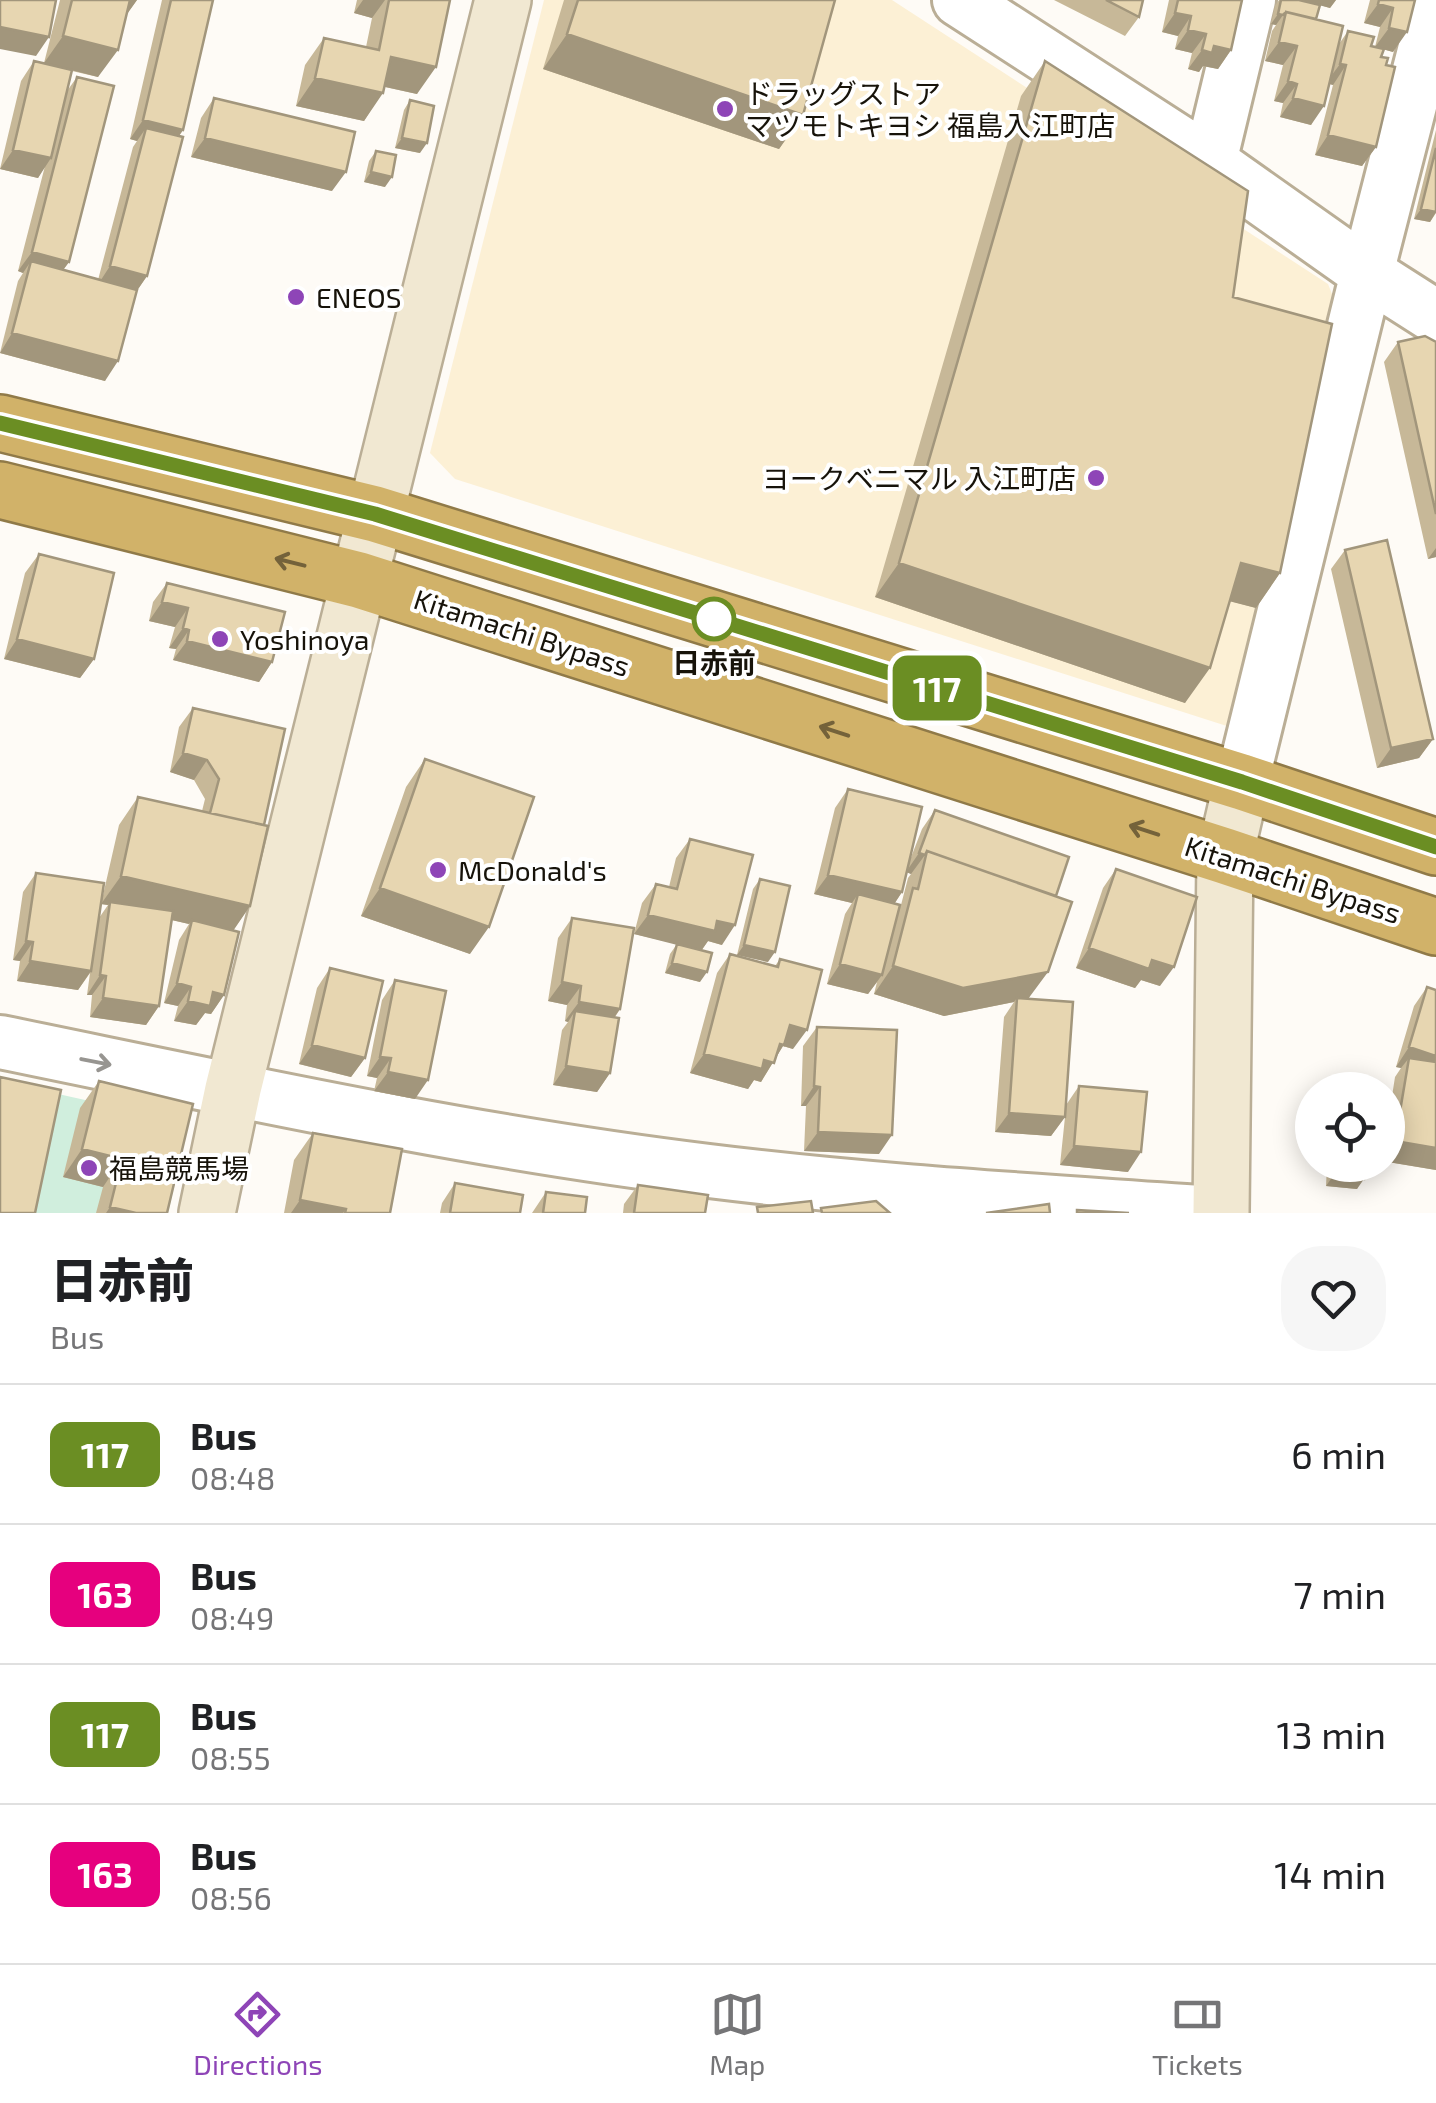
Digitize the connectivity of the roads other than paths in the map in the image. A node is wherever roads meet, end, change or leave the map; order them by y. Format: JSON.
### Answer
{"nodes":[{"id":1,"x":503,"y":0,"type":"edge"},
{"id":2,"x":959,"y":0,"type":"edge"},
{"id":3,"x":1250,"y":0,"type":"edge"},
{"id":4,"x":1436,"y":4,"type":"edge"},
{"id":5,"x":1005,"y":14,"type":"edge"},
{"id":6,"x":1210,"y":162,"type":"junction"},
{"id":7,"x":1367,"y":273,"type":"junction"},
{"id":8,"x":1436,"y":317,"type":"edge"},
{"id":9,"x":0,"y":423,"type":"edge"},
{"id":10,"x":0,"y":490,"type":"edge"},
{"id":11,"x":375,"y":514,"type":"junction"},
{"id":12,"x":359,"y":580,"type":"junction"},
{"id":13,"x":1242,"y":782,"type":"junction"},
{"id":14,"x":1436,"y":847,"type":"edge"},
{"id":15,"x":1226,"y":856,"type":"junction"},
{"id":16,"x":1436,"y":926,"type":"edge"},
{"id":17,"x":0,"y":1042,"type":"edge"},
{"id":18,"x":234,"y":1090,"type":"junction"},
{"id":19,"x":710,"y":1192,"type":"edge"},
{"id":20,"x":896,"y":1202,"type":"edge"},
{"id":21,"x":206,"y":1213,"type":"edge"},
{"id":22,"x":1218,"y":1213,"type":"edge"}],
"edges":[{"from":1,"to":11,"type":"street"},
{"from":2,"to":5,"type":"street"},
{"from":3,"to":6,"type":"street"},
{"from":4,"to":7,"type":"street"},
{"from":5,"to":6,"type":"street"},
{"from":6,"to":7,"type":"street"},
{"from":7,"to":8,"type":"street"},
{"from":7,"to":13,"type":"street"},
{"from":9,"to":11,"type":"highway"},
{"from":12,"to":10,"type":"highway","name":"Kitamachi Bypass","one_way":true},
{"from":11,"to":12,"type":"street"},
{"from":11,"to":13,"type":"highway"},
{"from":15,"to":12,"type":"highway","name":"Kitamachi Bypass","one_way":true},
{"from":12,"to":18,"type":"street"},
{"from":13,"to":14,"type":"highway"},
{"from":13,"to":15,"type":"street"},
{"from":15,"to":16,"type":"highway","name":"Kitamachi Bypass"},
{"from":15,"to":22,"type":"street"},
{"from":17,"to":18,"type":"street","one_way":true},
{"from":18,"to":19,"type":"street"},
{"from":18,"to":21,"type":"street"},
{"from":19,"to":20,"type":"street"},
{"from":20,"to":22,"type":"street"}]}
